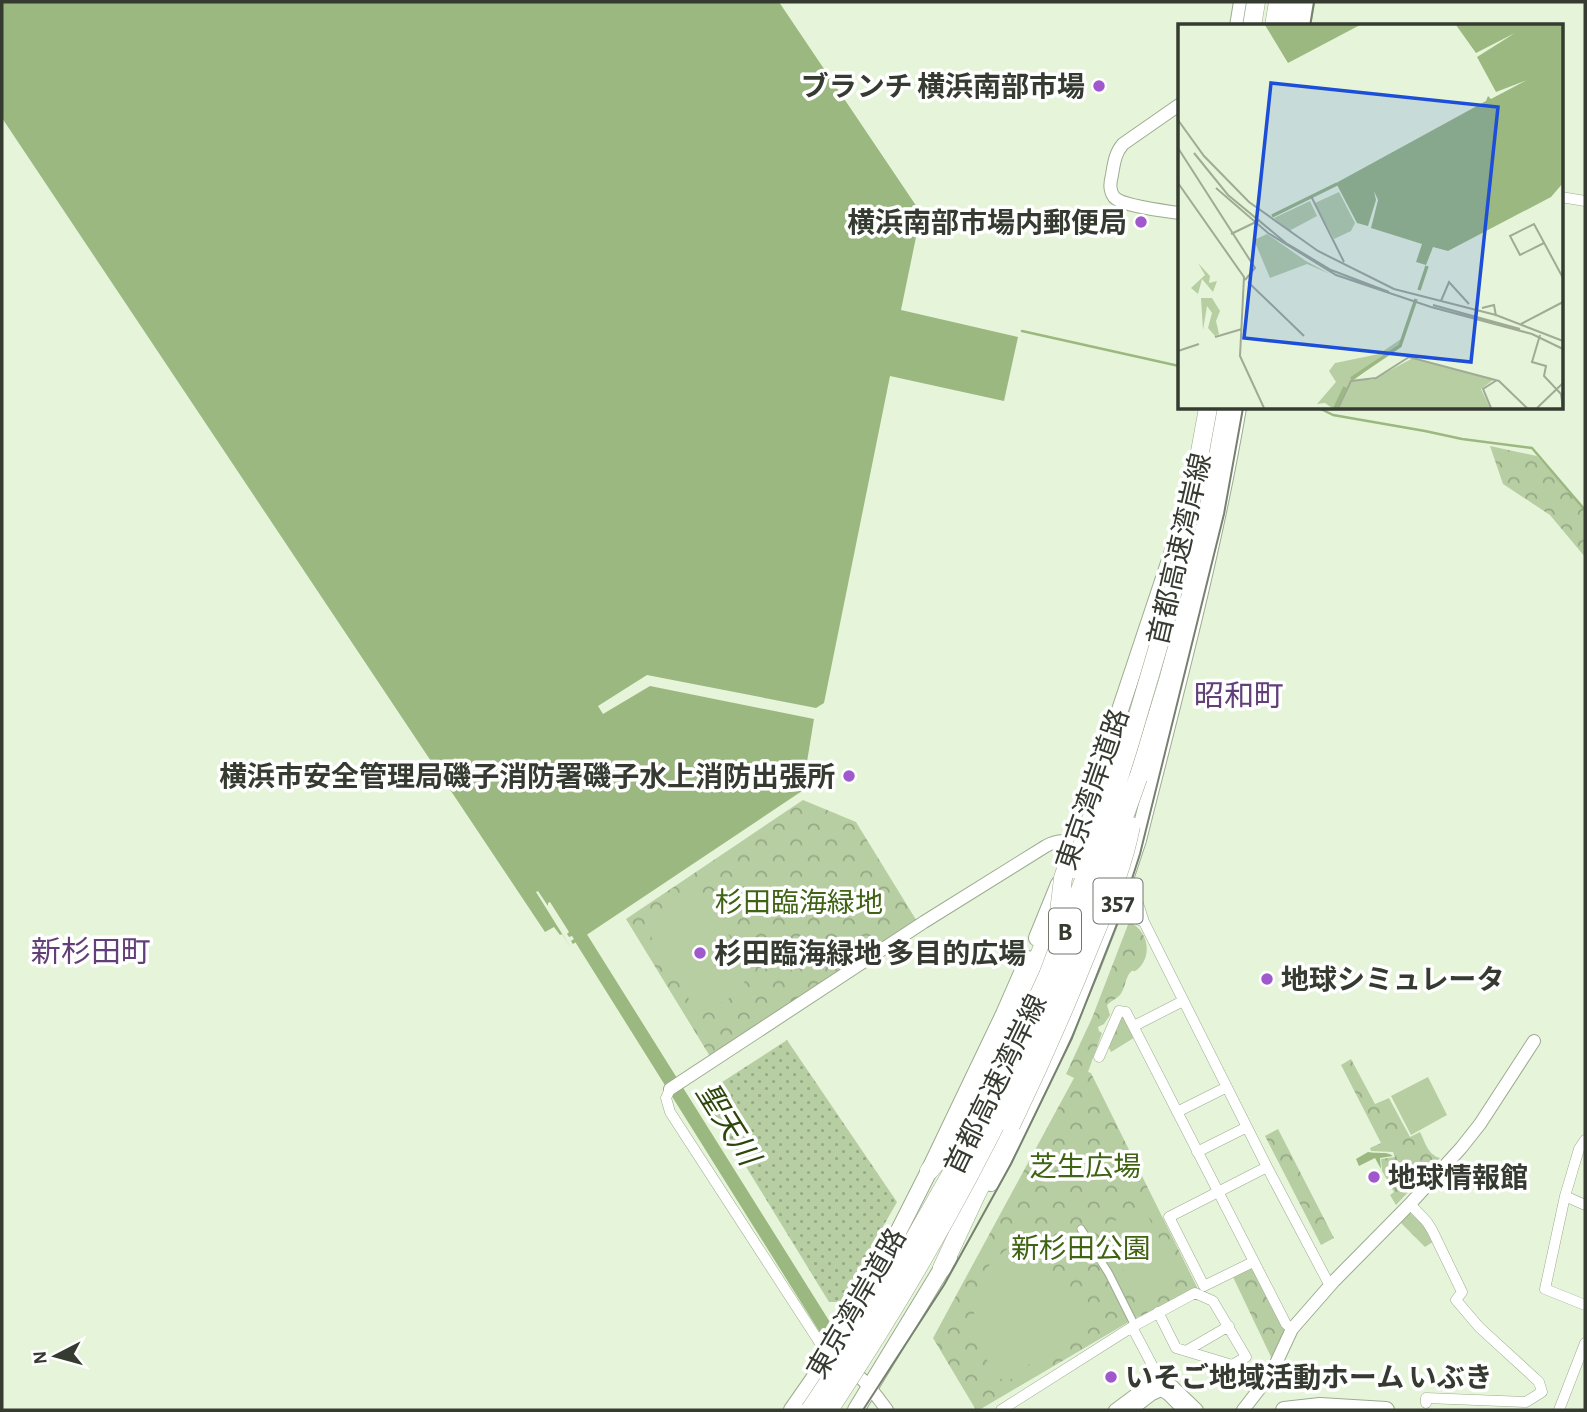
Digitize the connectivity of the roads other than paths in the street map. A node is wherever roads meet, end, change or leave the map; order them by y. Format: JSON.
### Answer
{"nodes":[{"id":1,"x":1240,"y":2,"type":"edge"},
{"id":2,"x":1256,"y":2,"type":"edge"},
{"id":3,"x":1266,"y":2,"type":"edge"},
{"id":4,"x":1272,"y":2,"type":"edge"},
{"id":5,"x":1278,"y":2,"type":"edge"},
{"id":6,"x":1283,"y":2,"type":"edge"},
{"id":7,"x":1290,"y":2,"type":"edge"},
{"id":8,"x":1296,"y":2,"type":"edge"},
{"id":9,"x":1306,"y":2,"type":"edge"},
{"id":10,"x":1236,"y":24,"type":"edge"},
{"id":11,"x":1252,"y":24,"type":"edge"},
{"id":12,"x":1263,"y":24,"type":"edge"},
{"id":13,"x":1269,"y":24,"type":"edge"},
{"id":14,"x":1277,"y":24,"type":"edge"},
{"id":15,"x":1278,"y":24,"type":"edge"},
{"id":16,"x":1289,"y":24,"type":"edge"},
{"id":17,"x":1290,"y":24,"type":"edge"},
{"id":18,"x":1302,"y":24,"type":"edge"},
{"id":19,"x":1178,"y":106,"type":"edge"},
{"id":20,"x":1562,"y":197,"type":"edge"},
{"id":21,"x":1585,"y":201,"type":"edge"},
{"id":22,"x":1178,"y":214,"type":"edge"},
{"id":23,"x":1207,"y":410,"type":"edge"},
{"id":24,"x":1207,"y":410,"type":"edge"},
{"id":25,"x":1223,"y":410,"type":"edge"},
{"id":26,"x":1238,"y":410,"type":"edge"},
{"id":27,"x":1191,"y":502,"type":"junction"},
{"id":28,"x":1138,"y":778,"type":"junction"},
{"id":29,"x":1076,"y":843,"type":"junction"},
{"id":30,"x":1126,"y":877,"type":"junction"},
{"id":31,"x":1113,"y":916,"type":"junction"},
{"id":32,"x":1144,"y":922,"type":"junction"},
{"id":33,"x":1183,"y":1000,"type":"junction"},
{"id":34,"x":1134,"y":1026,"type":"junction"},
{"id":35,"x":1534,"y":1041,"type":"dead end"},
{"id":36,"x":1099,"y":1057,"type":"dead end"},
{"id":37,"x":1227,"y":1087,"type":"junction"},
{"id":38,"x":670,"y":1089,"type":"joint"},
{"id":39,"x":1177,"y":1112,"type":"junction"},
{"id":40,"x":1247,"y":1127,"type":"junction"},
{"id":41,"x":1583,"y":1147,"type":"edge"},
{"id":42,"x":1197,"y":1152,"type":"junction"},
{"id":43,"x":1267,"y":1167,"type":"junction"},
{"id":44,"x":929,"y":1171,"type":"junction"},
{"id":45,"x":1217,"y":1192,"type":"junction"},
{"id":46,"x":1565,"y":1196,"type":"junction"},
{"id":47,"x":1410,"y":1204,"type":"junction"},
{"id":48,"x":1585,"y":1205,"type":"edge"},
{"id":49,"x":1082,"y":1229,"type":"dead end"},
{"id":50,"x":1253,"y":1262,"type":"junction"},
{"id":51,"x":942,"y":1268,"type":"junction"},
{"id":52,"x":1330,"y":1286,"type":"junction"},
{"id":53,"x":1585,"y":1305,"type":"edge"},
{"id":54,"x":1158,"y":1312,"type":"junction"},
{"id":55,"x":1133,"y":1326,"type":"junction"},
{"id":56,"x":1229,"y":1326,"type":"junction"},
{"id":57,"x":1292,"y":1329,"type":"junction"},
{"id":58,"x":1585,"y":1343,"type":"edge"},
{"id":59,"x":1185,"y":1351,"type":"junction"},
{"id":60,"x":890,"y":1353,"type":"junction"},
{"id":61,"x":829,"y":1357,"type":"junction"},
{"id":62,"x":1160,"y":1385,"type":"junction"},
{"id":63,"x":870,"y":1387,"type":"junction"},
{"id":64,"x":1426,"y":1403,"type":"dead end"},
{"id":65,"x":860,"y":1408,"type":"edge"},
{"id":66,"x":792,"y":1410,"type":"edge"},
{"id":67,"x":810,"y":1410,"type":"edge"},
{"id":68,"x":830,"y":1410,"type":"edge"},
{"id":69,"x":887,"y":1410,"type":"edge"},
{"id":70,"x":1001,"y":1410,"type":"edge"},
{"id":71,"x":1115,"y":1410,"type":"edge"},
{"id":72,"x":1131,"y":1410,"type":"edge"},
{"id":73,"x":1184,"y":1410,"type":"edge"},
{"id":74,"x":1197,"y":1410,"type":"edge"},
{"id":75,"x":1243,"y":1410,"type":"edge"},
{"id":76,"x":1284,"y":1410,"type":"edge"},
{"id":77,"x":1386,"y":1410,"type":"edge"},
{"id":78,"x":1559,"y":1410,"type":"edge"}],
"edges":[{"from":1,"to":10,"type":"street"},
{"from":2,"to":11,"type":"highway"},
{"from":3,"to":12,"type":"highway"},
{"from":4,"to":13,"type":"highway"},
{"from":5,"to":14,"type":"highway"},
{"from":6,"to":15,"type":"highway"},
{"from":7,"to":16,"type":"highway"},
{"from":8,"to":17,"type":"highway"},
{"from":9,"to":18,"type":"highway"},
{"from":19,"to":22,"type":"street"},
{"from":20,"to":21,"type":"street"},
{"from":23,"to":27,"type":"highway","name":"首都高速湾岸線","number":"B","bridge":true},
{"from":24,"to":29,"type":"highway","name":"東京湾岸道路","number":"357"},
{"from":25,"to":28,"type":"highway","name":"首都高速湾岸線","number":"B"},
{"from":26,"to":30,"type":"highway","name":"東京湾岸道路","number":"357"},
{"from":27,"to":44,"type":"highway","number":"357","bridge":true},
{"from":27,"to":67,"type":"highway","name":"首都高速湾岸線","number":"B","bridge":true},
{"from":28,"to":51,"type":"highway","number":"B","bridge":true},
{"from":28,"to":68,"type":"highway","name":"首都高速湾岸線","number":"B","bridge":true},
{"from":29,"to":30,"type":"street"},
{"from":29,"to":38,"type":"street"},
{"from":29,"to":44,"type":"highway","name":"東京湾岸道路","number":"357"},
{"from":30,"to":31,"type":"highway","name":"東京湾岸道路","number":"357"},
{"from":30,"to":32,"type":"street"},
{"from":31,"to":32,"type":"street"},
{"from":31,"to":51,"type":"highway","name":"東京湾岸道路","number":"357"},
{"from":32,"to":33,"type":"street"},
{"from":33,"to":34,"type":"street"},
{"from":33,"to":37,"type":"street"},
{"from":34,"to":36,"type":"street"},
{"from":34,"to":39,"type":"street"},
{"from":35,"to":47,"type":"street"},
{"from":37,"to":39,"type":"street"},
{"from":37,"to":40,"type":"street"},
{"from":38,"to":61,"type":"street"},
{"from":39,"to":42,"type":"street"},
{"from":40,"to":42,"type":"street"},
{"from":40,"to":43,"type":"street"},
{"from":41,"to":46,"type":"street"},
{"from":42,"to":45,"type":"street"},
{"from":43,"to":45,"type":"street"},
{"from":43,"to":52,"type":"street"},
{"from":44,"to":61,"type":"highway","name":"東京湾岸道路","number":"357"},
{"from":45,"to":50,"type":"street"},
{"from":45,"to":50,"type":"street"},
{"from":46,"to":48,"type":"street"},
{"from":46,"to":53,"type":"street"},
{"from":47,"to":52,"type":"street"},
{"from":47,"to":64,"type":"street"},
{"from":49,"to":55,"type":"street"},
{"from":50,"to":57,"type":"street"},
{"from":51,"to":60,"type":"highway","name":"東京湾岸道路","number":"357"},
{"from":52,"to":57,"type":"street"},
{"from":54,"to":55,"type":"street"},
{"from":54,"to":56,"type":"street"},
{"from":54,"to":59,"type":"street"},
{"from":55,"to":62,"type":"street"},
{"from":55,"to":70,"type":"street"},
{"from":56,"to":59,"type":"street"},
{"from":56,"to":59,"type":"street"},
{"from":57,"to":75,"type":"street"},
{"from":58,"to":78,"type":"street"},
{"from":60,"to":63,"type":"highway","name":"東京湾岸道路","number":"357"},
{"from":60,"to":69,"type":"street"},
{"from":61,"to":63,"type":"street"},
{"from":61,"to":65,"type":"street"},
{"from":61,"to":66,"type":"highway","name":"東京湾岸道路","number":"357"},
{"from":62,"to":71,"type":"street"},
{"from":62,"to":72,"type":"street"},
{"from":62,"to":73,"type":"street"},
{"from":62,"to":74,"type":"street"},
{"from":63,"to":65,"type":"highway","name":"東京湾岸道路","number":"357"},
{"from":63,"to":69,"type":"street"},
{"from":76,"to":77,"type":"highway"}]}
